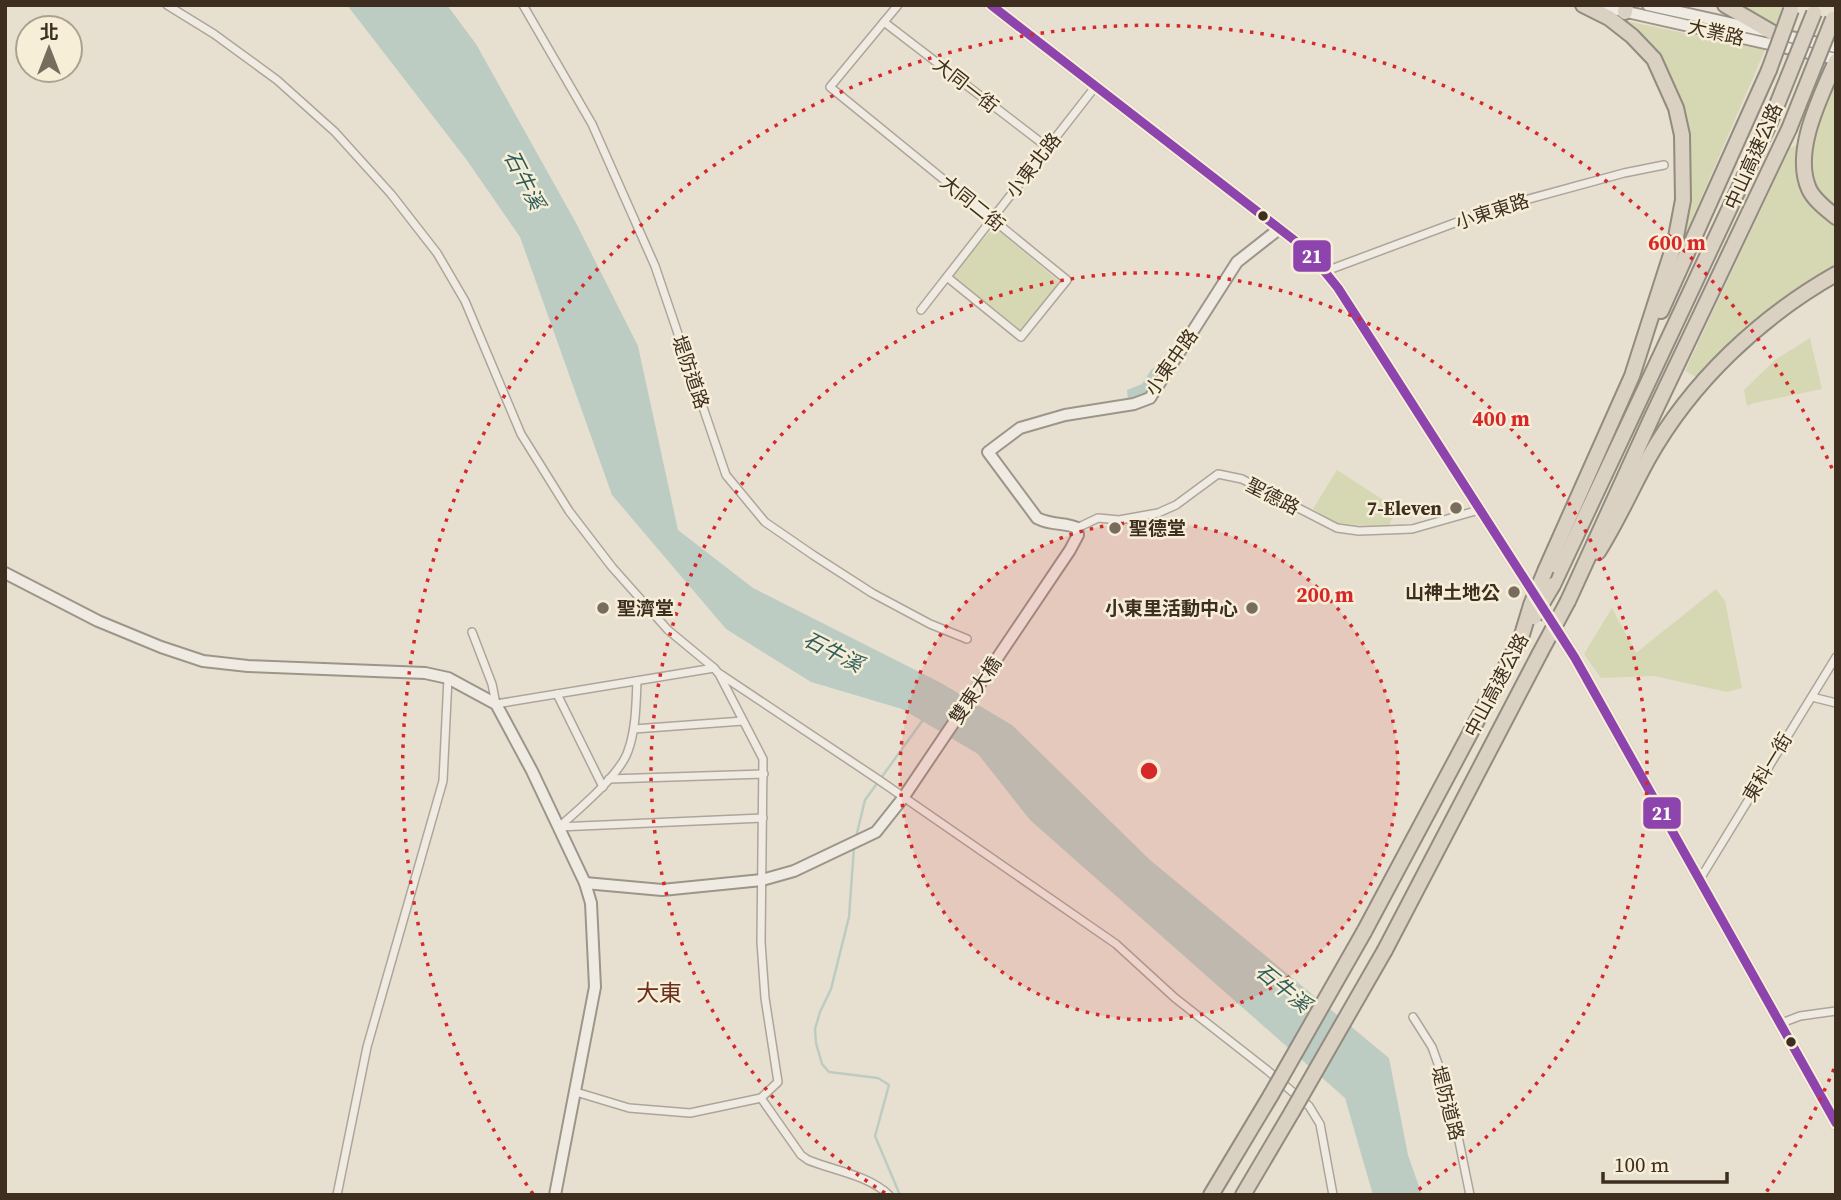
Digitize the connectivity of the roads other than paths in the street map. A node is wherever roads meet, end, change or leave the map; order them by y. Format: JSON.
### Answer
{"nodes":[{"id":1,"x":167,"y":5,"type":"edge"},
{"id":2,"x":523,"y":5,"type":"edge"},
{"id":3,"x":898,"y":5,"type":"edge"},
{"id":4,"x":991,"y":5,"type":"edge"},
{"id":5,"x":1583,"y":5,"type":"edge"},
{"id":6,"x":1596,"y":5,"type":"edge"},
{"id":7,"x":1648,"y":5,"type":"edge"},
{"id":8,"x":1725,"y":5,"type":"edge"},
{"id":9,"x":1792,"y":8,"type":"edge"},
{"id":10,"x":1626,"y":9,"type":"edge"},
{"id":11,"x":1816,"y":9,"type":"edge"},
{"id":12,"x":1835,"y":16,"type":"edge"},
{"id":13,"x":884,"y":22,"type":"junction"},
{"id":14,"x":1775,"y":34,"type":"junction"},
{"id":15,"x":1836,"y":47,"type":"edge"},
{"id":16,"x":1836,"y":60,"type":"edge"},
{"id":17,"x":1095,"y":87,"type":"junction"},
{"id":18,"x":1047,"y":147,"type":"junction"},
{"id":19,"x":1664,"y":165,"type":"dead end"},
{"id":20,"x":1836,"y":217,"type":"edge"},
{"id":21,"x":992,"y":219,"type":"junction"},
{"id":22,"x":1279,"y":229,"type":"junction"},
{"id":23,"x":1326,"y":271,"type":"junction"},
{"id":24,"x":1836,"y":274,"type":"edge"},
{"id":25,"x":947,"y":277,"type":"junction"},
{"id":26,"x":921,"y":310,"type":"dead end"},
{"id":27,"x":1632,"y":376,"type":"junction"},
{"id":28,"x":1479,"y":510,"type":"junction"},
{"id":29,"x":1077,"y":528,"type":"junction"},
{"id":30,"x":5,"y":573,"type":"edge"},
{"id":31,"x":1567,"y":601,"type":"junction"},
{"id":32,"x":472,"y":632,"type":"dead end"},
{"id":33,"x":1521,"y":638,"type":"junction"},
{"id":34,"x":967,"y":639,"type":"dead end"},
{"id":35,"x":1836,"y":657,"type":"edge"},
{"id":36,"x":717,"y":671,"type":"junction"},
{"id":37,"x":448,"y":678,"type":"junction"},
{"id":38,"x":637,"y":681,"type":"junction"},
{"id":39,"x":557,"y":694,"type":"junction"},
{"id":40,"x":1812,"y":697,"type":"junction"},
{"id":41,"x":1836,"y":703,"type":"edge"},
{"id":42,"x":496,"y":704,"type":"junction"},
{"id":43,"x":743,"y":721,"type":"junction"},
{"id":44,"x":634,"y":729,"type":"junction"},
{"id":45,"x":764,"y":774,"type":"junction"},
{"id":46,"x":608,"y":779,"type":"junction"},
{"id":47,"x":603,"y":787,"type":"junction"},
{"id":48,"x":902,"y":798,"type":"junction"},
{"id":49,"x":763,"y":818,"type":"junction"},
{"id":50,"x":558,"y":827,"type":"junction"},
{"id":51,"x":1700,"y":879,"type":"junction"},
{"id":52,"x":762,"y":880,"type":"junction"},
{"id":53,"x":585,"y":883,"type":"junction"},
{"id":54,"x":1836,"y":1011,"type":"edge"},
{"id":55,"x":1413,"y":1017,"type":"dead end"},
{"id":56,"x":1779,"y":1024,"type":"junction"},
{"id":57,"x":576,"y":1092,"type":"junction"},
{"id":58,"x":761,"y":1098,"type":"junction"},
{"id":59,"x":1836,"y":1123,"type":"edge"},
{"id":60,"x":337,"y":1195,"type":"edge"},
{"id":61,"x":555,"y":1195,"type":"edge"},
{"id":62,"x":890,"y":1195,"type":"edge"},
{"id":63,"x":1212,"y":1195,"type":"edge"},
{"id":64,"x":1243,"y":1195,"type":"edge"},
{"id":65,"x":1333,"y":1195,"type":"edge"},
{"id":66,"x":1470,"y":1195,"type":"edge"}],
"edges":[{"from":1,"to":36,"type":"street"},
{"from":2,"to":34,"type":"street","name":"堤防道路"},
{"from":3,"to":13,"type":"street","name":"大同二街"},
{"from":4,"to":17,"type":"street"},
{"from":5,"to":27,"type":"highway"},
{"from":6,"to":10,"type":"street","name":"大業路"},
{"from":7,"to":14,"type":"street","name":"大業路"},
{"from":8,"to":14,"type":"highway"},
{"from":9,"to":27,"type":"highway","bridge":true},
{"from":10,"to":16,"type":"street","name":"大業路"},
{"from":11,"to":33,"type":"highway","name":"中山高速公路","bridge":true},
{"from":12,"to":31,"type":"highway","name":"中山高速公路","bridge":true},
{"from":13,"to":18,"type":"street","name":"大同一街"},
{"from":13,"to":21,"type":"street","name":"大同二街"},
{"from":14,"to":15,"type":"street","name":"大業路"},
{"from":16,"to":20,"type":"highway"},
{"from":17,"to":18,"type":"street","name":"小東北路"},
{"from":17,"to":22,"type":"street"},
{"from":18,"to":21,"type":"street","name":"小東北路"},
{"from":19,"to":23,"type":"street","name":"小東東路"},
{"from":21,"to":25,"type":"street","name":"小東北路"},
{"from":21,"to":25,"type":"street","name":"大同二街"},
{"from":22,"to":23,"type":"street"},
{"from":22,"to":29,"type":"street","name":"小東中路"},
{"from":23,"to":28,"type":"street"},
{"from":24,"to":31,"type":"highway"},
{"from":25,"to":26,"type":"street","name":"小東北路"},
{"from":27,"to":33,"type":"highway","bridge":true},
{"from":28,"to":29,"type":"street","name":"聖德路"},
{"from":28,"to":51,"type":"street"},
{"from":29,"to":48,"type":"street","name":"雙東大橋"},
{"from":30,"to":37,"type":"street"},
{"from":31,"to":64,"type":"highway","name":"中山高速公路","bridge":true},
{"from":32,"to":42,"type":"street"},
{"from":33,"to":63,"type":"highway","name":"中山高速公路","bridge":true},
{"from":35,"to":40,"type":"street","name":"東科一街"},
{"from":36,"to":38,"type":"street"},
{"from":36,"to":43,"type":"street"},
{"from":36,"to":48,"type":"street"},
{"from":37,"to":42,"type":"street"},
{"from":37,"to":60,"type":"street"},
{"from":38,"to":39,"type":"street"},
{"from":38,"to":44,"type":"street"},
{"from":39,"to":42,"type":"street"},
{"from":39,"to":47,"type":"street"},
{"from":40,"to":41,"type":"street"},
{"from":40,"to":51,"type":"street","name":"東科一街"},
{"from":42,"to":50,"type":"street"},
{"from":43,"to":44,"type":"street"},
{"from":43,"to":45,"type":"street"},
{"from":44,"to":46,"type":"street"},
{"from":45,"to":46,"type":"street"},
{"from":45,"to":49,"type":"street"},
{"from":46,"to":47,"type":"street"},
{"from":47,"to":50,"type":"street"},
{"from":48,"to":52,"type":"street","name":"雙東大橋"},
{"from":48,"to":65,"type":"street"},
{"from":49,"to":50,"type":"street"},
{"from":49,"to":52,"type":"street"},
{"from":50,"to":53,"type":"street"},
{"from":51,"to":56,"type":"street"},
{"from":52,"to":53,"type":"street","name":"雙東大橋"},
{"from":52,"to":58,"type":"street"},
{"from":53,"to":57,"type":"street"},
{"from":54,"to":56,"type":"street"},
{"from":55,"to":66,"type":"street","name":"堤防道路"},
{"from":56,"to":59,"type":"street"},
{"from":57,"to":58,"type":"street"},
{"from":57,"to":61,"type":"street"},
{"from":58,"to":62,"type":"street"}]}
